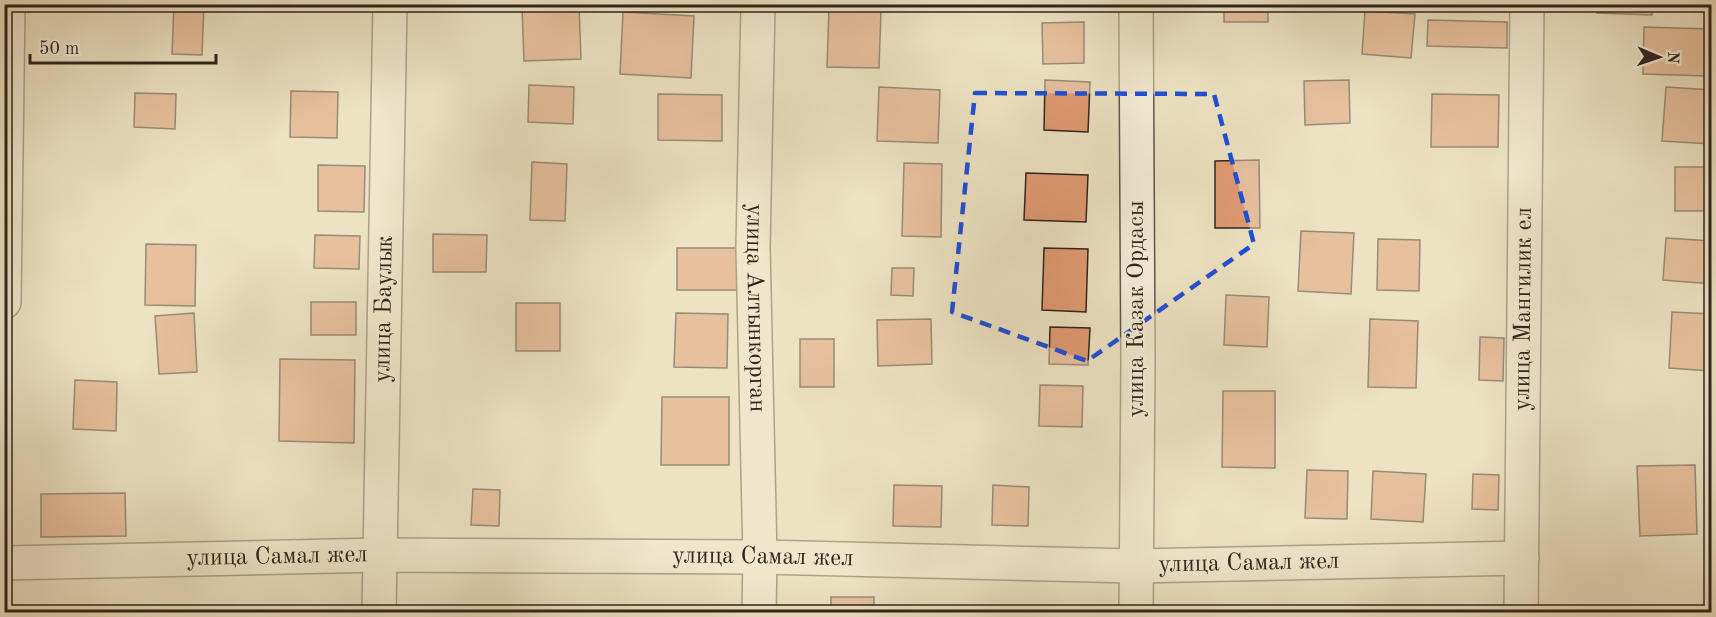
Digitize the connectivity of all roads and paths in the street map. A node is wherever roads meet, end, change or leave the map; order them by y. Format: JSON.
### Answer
{"nodes":[{"id":1,"x":8,"y":4,"type":"edge"},
{"id":2,"x":390,"y":4,"type":"edge"},
{"id":3,"x":758,"y":4,"type":"edge"},
{"id":4,"x":1136,"y":4,"type":"edge"},
{"id":5,"x":1527,"y":4,"type":"edge"},
{"id":6,"x":4,"y":302,"type":"edge"},
{"id":7,"x":380,"y":555,"type":"junction"},
{"id":8,"x":760,"y":557,"type":"junction"},
{"id":9,"x":1522,"y":558,"type":"junction"},
{"id":10,"x":4,"y":563,"type":"edge"},
{"id":11,"x":1136,"y":566,"type":"junction"},
{"id":12,"x":379,"y":612,"type":"edge"},
{"id":13,"x":759,"y":612,"type":"edge"},
{"id":14,"x":1136,"y":612,"type":"edge"},
{"id":15,"x":1521,"y":612,"type":"edge"}],
"edges":[{"from":1,"to":6,"type":"street"},
{"from":2,"to":7,"type":"street","name":"улица Баулык"},
{"from":3,"to":8,"type":"street","name":"улица Алтынкорган"},
{"from":4,"to":11,"type":"street","name":"улица Казак Ордасы"},
{"from":5,"to":9,"type":"street","name":"улица Мангилик ел"},
{"from":7,"to":8,"type":"street","name":"улица Самал жел"},
{"from":7,"to":10,"type":"street","name":"улица Самал жел"},
{"from":7,"to":12,"type":"street","name":"улица Баулык"},
{"from":8,"to":11,"type":"street","name":"улица Самал жел"},
{"from":8,"to":13,"type":"street","name":"улица Алтынкорган"},
{"from":9,"to":11,"type":"street","name":"улица Самал жел"},
{"from":9,"to":15,"type":"street","name":"улица Мангилик ел"},
{"from":11,"to":14,"type":"street","name":"улица Казак Ордасы"}]}
